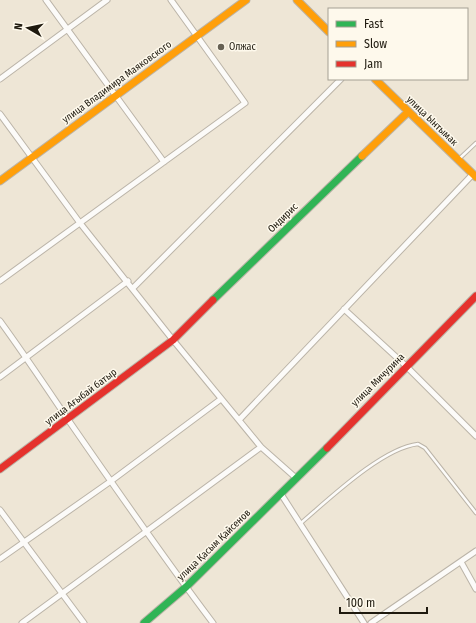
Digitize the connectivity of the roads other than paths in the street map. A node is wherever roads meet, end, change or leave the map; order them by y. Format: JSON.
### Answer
{"nodes":[{"id":1,"x":46,"y":0,"type":"edge"},
{"id":2,"x":107,"y":0,"type":"edge"},
{"id":3,"x":171,"y":0,"type":"edge"},
{"id":4,"x":246,"y":0,"type":"edge"},
{"id":5,"x":297,"y":0,"type":"edge"},
{"id":6,"x":68,"y":29,"type":"junction"},
{"id":7,"x":328,"y":31,"type":"edge"},
{"id":8,"x":197,"y":36,"type":"junction"},
{"id":9,"x":0,"y":79,"type":"edge"},
{"id":10,"x":340,"y":80,"type":"edge"},
{"id":11,"x":376,"y":80,"type":"edge"},
{"id":12,"x":117,"y":95,"type":"junction"},
{"id":13,"x":408,"y":112,"type":"junction"},
{"id":14,"x":0,"y":114,"type":"edge"},
{"id":15,"x":476,"y":143,"type":"edge"},
{"id":16,"x":32,"y":158,"type":"junction"},
{"id":17,"x":458,"y":160,"type":"junction"},
{"id":18,"x":164,"y":162,"type":"junction"},
{"id":19,"x":475,"y":175,"type":"edge"},
{"id":20,"x":0,"y":181,"type":"edge"},
{"id":21,"x":80,"y":223,"type":"junction"},
{"id":22,"x":0,"y":281,"type":"edge"},
{"id":23,"x":128,"y":281,"type":"junction"},
{"id":24,"x":133,"y":288,"type":"junction"},
{"id":25,"x":476,"y":296,"type":"edge"},
{"id":26,"x":344,"y":310,"type":"junction"},
{"id":27,"x":0,"y":321,"type":"edge"},
{"id":28,"x":173,"y":340,"type":"junction"},
{"id":29,"x":27,"y":358,"type":"junction"},
{"id":30,"x":406,"y":366,"type":"junction"},
{"id":31,"x":0,"y":377,"type":"edge"},
{"id":32,"x":221,"y":399,"type":"junction"},
{"id":33,"x":68,"y":420,"type":"junction"},
{"id":34,"x":239,"y":420,"type":"junction"},
{"id":35,"x":476,"y":436,"type":"edge"},
{"id":36,"x":261,"y":446,"type":"junction"},
{"id":37,"x":0,"y":468,"type":"edge"},
{"id":38,"x":296,"y":478,"type":"junction"},
{"id":39,"x":111,"y":481,"type":"junction"},
{"id":40,"x":281,"y":494,"type":"junction"},
{"id":41,"x":0,"y":510,"type":"edge"},
{"id":42,"x":476,"y":513,"type":"edge"},
{"id":43,"x":301,"y":524,"type":"junction"},
{"id":44,"x":147,"y":532,"type":"junction"},
{"id":45,"x":24,"y":541,"type":"junction"},
{"id":46,"x":476,"y":551,"type":"edge"},
{"id":47,"x":0,"y":559,"type":"edge"},
{"id":48,"x":461,"y":562,"type":"junction"},
{"id":49,"x":186,"y":587,"type":"junction"},
{"id":50,"x":476,"y":589,"type":"edge"},
{"id":51,"x":62,"y":593,"type":"junction"},
{"id":52,"x":22,"y":623,"type":"edge"},
{"id":53,"x":84,"y":623,"type":"edge"},
{"id":54,"x":144,"y":623,"type":"edge"},
{"id":55,"x":213,"y":623,"type":"edge"},
{"id":56,"x":364,"y":623,"type":"edge"},
{"id":57,"x":371,"y":623,"type":"edge"}],
"edges":[{"from":1,"to":6,"type":"street"},
{"from":2,"to":6,"type":"street"},
{"from":3,"to":8,"type":"street"},
{"from":4,"to":8,"type":"street","name":"улица Владимира Маяковского"},
{"from":5,"to":7,"type":"street"},
{"from":6,"to":9,"type":"street"},
{"from":6,"to":12,"type":"street"},
{"from":8,"to":12,"type":"street","name":"улица Владимира Маяковского"},
{"from":8,"to":18,"type":"street"},
{"from":10,"to":24,"type":"street"},
{"from":11,"to":13,"type":"street","name":"улица Ынтымак"},
{"from":12,"to":16,"type":"street","name":"улица Владимира Маяковского"},
{"from":12,"to":18,"type":"street"},
{"from":13,"to":17,"type":"street","name":"улица Ынтымак"},
{"from":13,"to":28,"type":"street","name":"Ондирис"},
{"from":14,"to":16,"type":"street"},
{"from":15,"to":17,"type":"lane"},
{"from":16,"to":20,"type":"street","name":"улица Владимира Маяковского"},
{"from":16,"to":21,"type":"street"},
{"from":17,"to":19,"type":"street","name":"улица Ынтымак"},
{"from":18,"to":21,"type":"street"},
{"from":19,"to":26,"type":"street"},
{"from":21,"to":22,"type":"street"},
{"from":21,"to":23,"type":"street"},
{"from":23,"to":24,"type":"street"},
{"from":23,"to":29,"type":"street"},
{"from":24,"to":28,"type":"street"},
{"from":25,"to":30,"type":"street","name":"улица Мичурина"},
{"from":26,"to":30,"type":"street"},
{"from":26,"to":34,"type":"street"},
{"from":27,"to":29,"type":"street"},
{"from":28,"to":32,"type":"street"},
{"from":28,"to":33,"type":"street","name":"улица Ағыбай батыр"},
{"from":29,"to":31,"type":"street"},
{"from":29,"to":33,"type":"street"},
{"from":30,"to":35,"type":"street"},
{"from":30,"to":38,"type":"street","name":"улица Мичурина"},
{"from":32,"to":34,"type":"street"},
{"from":32,"to":39,"type":"street"},
{"from":33,"to":37,"type":"street","name":"улица Ағыбай батыр"},
{"from":33,"to":39,"type":"street"},
{"from":34,"to":36,"type":"street"},
{"from":36,"to":38,"type":"street"},
{"from":36,"to":44,"type":"street"},
{"from":38,"to":40,"type":"street","name":"улица Қасым Қайсенов"},
{"from":39,"to":44,"type":"street"},
{"from":39,"to":45,"type":"street"},
{"from":40,"to":43,"type":"street"},
{"from":40,"to":49,"type":"street","name":"улица Қасым Қайсенов"},
{"from":41,"to":45,"type":"street"},
{"from":42,"to":43,"type":"lane"},
{"from":43,"to":56,"type":"street"},
{"from":44,"to":49,"type":"street"},
{"from":44,"to":51,"type":"street"},
{"from":45,"to":47,"type":"street"},
{"from":45,"to":51,"type":"street"},
{"from":46,"to":48,"type":"street"},
{"from":48,"to":50,"type":"street"},
{"from":48,"to":57,"type":"street"},
{"from":49,"to":54,"type":"street","name":"улица Қасым Қайсенов"},
{"from":49,"to":55,"type":"street"},
{"from":51,"to":52,"type":"street"},
{"from":51,"to":53,"type":"street"}]}
